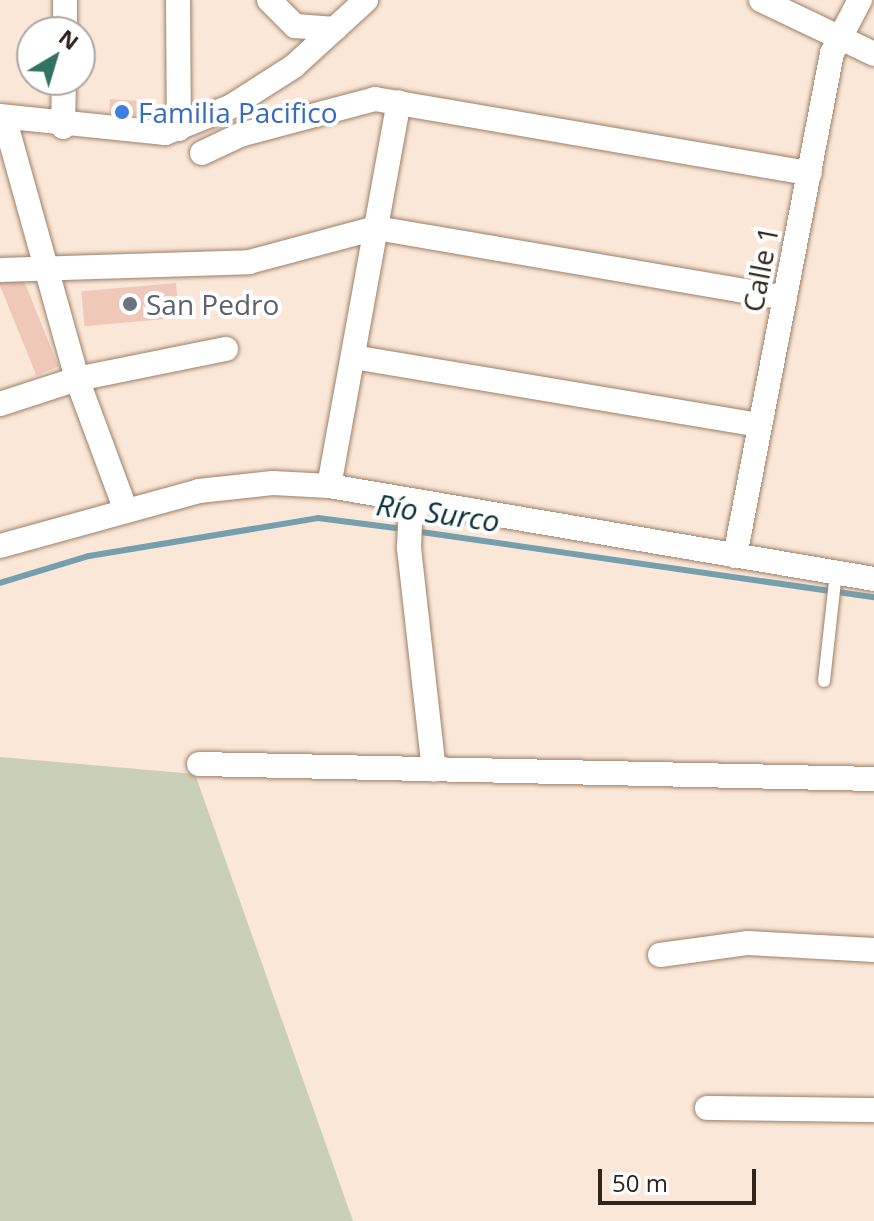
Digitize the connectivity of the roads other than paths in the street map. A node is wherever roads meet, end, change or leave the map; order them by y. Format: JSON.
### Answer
{"nodes":[{"id":1,"x":178,"y":0,"type":"edge"},
{"id":2,"x":269,"y":0,"type":"edge"},
{"id":3,"x":366,"y":0,"type":"edge"},
{"id":4,"x":761,"y":0,"type":"edge"},
{"id":5,"x":860,"y":0,"type":"edge"},
{"id":6,"x":335,"y":29,"type":"junction"},
{"id":7,"x":837,"y":34,"type":"junction"},
{"id":8,"x":874,"y":54,"type":"edge"},
{"id":9,"x":64,"y":96,"type":"edge"},
{"id":10,"x":399,"y":102,"type":"junction"},
{"id":11,"x":2,"y":116,"type":"edge"},
{"id":12,"x":63,"y":127,"type":"junction"},
{"id":13,"x":179,"y":129,"type":"junction"},
{"id":14,"x":202,"y":153,"type":"dead end"},
{"id":15,"x":810,"y":173,"type":"junction"},
{"id":16,"x":376,"y":228,"type":"junction"},
{"id":17,"x":41,"y":264,"type":"junction"},
{"id":18,"x":0,"y":270,"type":"edge"},
{"id":19,"x":785,"y":298,"type":"junction"},
{"id":20,"x":226,"y":349,"type":"dead end"},
{"id":21,"x":353,"y":357,"type":"junction"},
{"id":22,"x":77,"y":379,"type":"junction"},
{"id":23,"x":0,"y":404,"type":"edge"},
{"id":24,"x":759,"y":425,"type":"junction"},
{"id":25,"x":329,"y":486,"type":"junction"},
{"id":26,"x":126,"y":511,"type":"junction"},
{"id":27,"x":410,"y":519,"type":"junction"},
{"id":28,"x":0,"y":546,"type":"edge"},
{"id":29,"x":735,"y":556,"type":"junction"},
{"id":30,"x":874,"y":579,"type":"edge"},
{"id":31,"x":833,"y":584,"type":"junction"},
{"id":32,"x":824,"y":681,"type":"dead end"},
{"id":33,"x":199,"y":764,"type":"dead end"},
{"id":34,"x":434,"y":770,"type":"junction"},
{"id":35,"x":874,"y":779,"type":"edge"},
{"id":36,"x":874,"y":950,"type":"edge"},
{"id":37,"x":660,"y":955,"type":"dead end"},
{"id":38,"x":707,"y":1108,"type":"dead end"},
{"id":39,"x":874,"y":1110,"type":"edge"}],
"edges":[{"from":1,"to":13,"type":"street"},
{"from":2,"to":6,"type":"street"},
{"from":3,"to":6,"type":"street"},
{"from":4,"to":7,"type":"street"},
{"from":5,"to":7,"type":"street","name":"Calle 1"},
{"from":6,"to":13,"type":"street"},
{"from":7,"to":8,"type":"street"},
{"from":7,"to":15,"type":"street","name":"Calle 1"},
{"from":9,"to":12,"type":"street"},
{"from":10,"to":14,"type":"street"},
{"from":10,"to":15,"type":"street"},
{"from":10,"to":16,"type":"street"},
{"from":11,"to":12,"type":"street"},
{"from":11,"to":17,"type":"street"},
{"from":12,"to":13,"type":"street"},
{"from":15,"to":19,"type":"street","name":"Calle 1"},
{"from":16,"to":17,"type":"street"},
{"from":16,"to":19,"type":"street"},
{"from":16,"to":21,"type":"street"},
{"from":17,"to":18,"type":"street"},
{"from":17,"to":22,"type":"street"},
{"from":19,"to":24,"type":"street","name":"Calle 1"},
{"from":20,"to":22,"type":"street"},
{"from":21,"to":24,"type":"street"},
{"from":21,"to":25,"type":"street"},
{"from":22,"to":23,"type":"street"},
{"from":22,"to":26,"type":"street"},
{"from":24,"to":29,"type":"street","name":"Calle 1"},
{"from":25,"to":26,"type":"street"},
{"from":25,"to":27,"type":"street"},
{"from":26,"to":28,"type":"street"},
{"from":27,"to":29,"type":"street"},
{"from":27,"to":34,"type":"street"},
{"from":29,"to":31,"type":"street"},
{"from":30,"to":31,"type":"street"},
{"from":31,"to":32,"type":"lane"},
{"from":33,"to":34,"type":"street"},
{"from":34,"to":35,"type":"street"},
{"from":36,"to":37,"type":"street"},
{"from":38,"to":39,"type":"street"}]}
